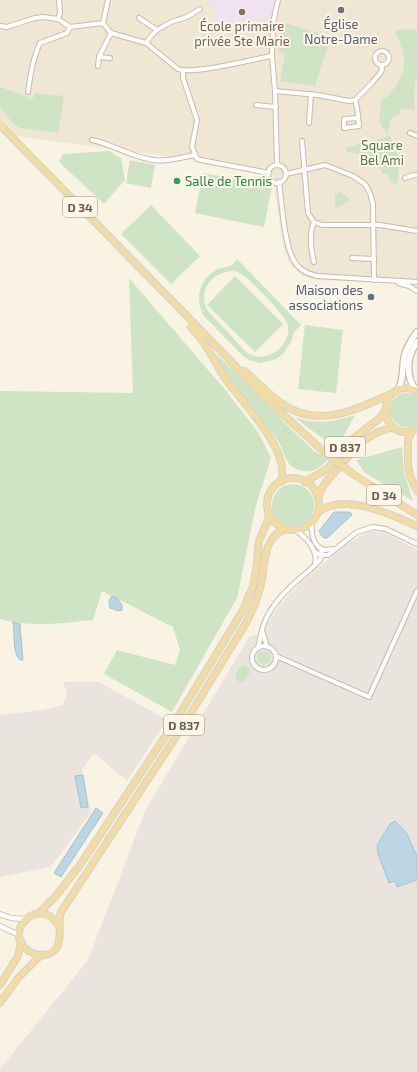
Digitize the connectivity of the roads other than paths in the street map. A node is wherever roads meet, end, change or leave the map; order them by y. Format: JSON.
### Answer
{"nodes":[{"id":1,"x":59,"y":0,"type":"edge"},
{"id":2,"x":108,"y":0,"type":"edge"},
{"id":3,"x":278,"y":0,"type":"edge"},
{"id":4,"x":200,"y":9,"type":"dead end"},
{"id":5,"x":139,"y":18,"type":"dead end"},
{"id":6,"x":58,"y":19,"type":"junction"},
{"id":7,"x":103,"y":23,"type":"junction"},
{"id":8,"x":0,"y":26,"type":"edge"},
{"id":9,"x":70,"y":27,"type":"junction"},
{"id":10,"x":157,"y":30,"type":"junction"},
{"id":11,"x":111,"y":33,"type":"junction"},
{"id":12,"x":146,"y":43,"type":"junction"},
{"id":13,"x":272,"y":56,"type":"junction"},
{"id":14,"x":99,"y":57,"type":"junction"},
{"id":15,"x":110,"y":58,"type":"dead end"},
{"id":16,"x":381,"y":65,"type":"dead end"},
{"id":17,"x":98,"y":66,"type":"dead end"},
{"id":18,"x":183,"y":71,"type":"junction"},
{"id":19,"x":275,"y":91,"type":"junction"},
{"id":20,"x":28,"y":92,"type":"dead end"},
{"id":21,"x":311,"y":94,"type":"junction"},
{"id":22,"x":354,"y":100,"type":"junction"},
{"id":23,"x":256,"y":105,"type":"dead end"},
{"id":24,"x":276,"y":107,"type":"junction"},
{"id":25,"x":358,"y":118,"type":"dead end"},
{"id":26,"x":309,"y":123,"type":"dead end"},
{"id":27,"x":0,"y":125,"type":"edge"},
{"id":28,"x":410,"y":133,"type":"dead end"},
{"id":29,"x":417,"y":136,"type":"edge"},
{"id":30,"x":92,"y":140,"type":"dead end"},
{"id":31,"x":302,"y":141,"type":"dead end"},
{"id":32,"x":194,"y":155,"type":"junction"},
{"id":33,"x":277,"y":165,"type":"junction"},
{"id":34,"x":304,"y":169,"type":"junction"},
{"id":35,"x":269,"y":173,"type":"junction"},
{"id":36,"x":286,"y":174,"type":"junction"},
{"id":37,"x":417,"y":175,"type":"edge"},
{"id":38,"x":405,"y":178,"type":"dead end"},
{"id":39,"x":279,"y":182,"type":"junction"},
{"id":40,"x":314,"y":222,"type":"junction"},
{"id":41,"x":374,"y":224,"type":"junction"},
{"id":42,"x":417,"y":231,"type":"edge"},
{"id":43,"x":352,"y":258,"type":"dead end"},
{"id":44,"x":374,"y":259,"type":"junction"},
{"id":45,"x":314,"y":262,"type":"dead end"},
{"id":46,"x":374,"y":280,"type":"junction"},
{"id":47,"x":386,"y":281,"type":"junction"},
{"id":48,"x":417,"y":282,"type":"edge"},
{"id":49,"x":417,"y":291,"type":"edge"},
{"id":50,"x":176,"y":306,"type":"junction"},
{"id":51,"x":417,"y":332,"type":"edge"},
{"id":52,"x":417,"y":342,"type":"edge"},
{"id":53,"x":226,"y":356,"type":"junction"},
{"id":54,"x":396,"y":391,"type":"junction"},
{"id":55,"x":416,"y":391,"type":"edge"},
{"id":56,"x":385,"y":411,"type":"junction"},
{"id":57,"x":393,"y":427,"type":"junction"},
{"id":58,"x":415,"y":430,"type":"edge"},
{"id":59,"x":281,"y":482,"type":"junction"},
{"id":60,"x":305,"y":482,"type":"junction"},
{"id":61,"x":417,"y":491,"type":"edge"},
{"id":62,"x":318,"y":498,"type":"junction"},
{"id":63,"x":268,"y":512,"type":"junction"},
{"id":64,"x":318,"y":512,"type":"junction"},
{"id":65,"x":417,"y":515,"type":"edge"},
{"id":66,"x":312,"y":522,"type":"junction"},
{"id":67,"x":417,"y":526,"type":"edge"},
{"id":68,"x":286,"y":529,"type":"junction"},
{"id":69,"x":295,"y":530,"type":"junction"},
{"id":70,"x":417,"y":544,"type":"edge"},
{"id":71,"x":335,"y":548,"type":"junction"},
{"id":72,"x":321,"y":549,"type":"junction"},
{"id":73,"x":315,"y":552,"type":"junction"},
{"id":74,"x":322,"y":555,"type":"junction"},
{"id":75,"x":315,"y":566,"type":"junction"},
{"id":76,"x":417,"y":591,"type":"edge"},
{"id":77,"x":262,"y":630,"type":"junction"},
{"id":78,"x":267,"y":647,"type":"junction"},
{"id":79,"x":258,"y":648,"type":"junction"},
{"id":80,"x":276,"y":656,"type":"junction"},
{"id":81,"x":39,"y":913,"type":"junction"},
{"id":82,"x":0,"y":914,"type":"edge"},
{"id":83,"x":26,"y":919,"type":"junction"},
{"id":84,"x":0,"y":926,"type":"edge"},
{"id":85,"x":59,"y":926,"type":"junction"},
{"id":86,"x":19,"y":935,"type":"junction"},
{"id":87,"x":21,"y":942,"type":"junction"},
{"id":88,"x":41,"y":955,"type":"junction"},
{"id":89,"x":0,"y":985,"type":"edge"},
{"id":90,"x":0,"y":1003,"type":"edge"}],
"edges":[{"from":1,"to":6,"type":"street"},
{"from":2,"to":7,"type":"street"},
{"from":3,"to":13,"type":"street"},
{"from":4,"to":10,"type":"street"},
{"from":5,"to":10,"type":"street"},
{"from":6,"to":8,"type":"street"},
{"from":6,"to":9,"type":"street"},
{"from":7,"to":9,"type":"street"},
{"from":7,"to":11,"type":"street"},
{"from":9,"to":20,"type":"street"},
{"from":10,"to":12,"type":"street"},
{"from":11,"to":12,"type":"street"},
{"from":11,"to":14,"type":"street"},
{"from":12,"to":18,"type":"street"},
{"from":13,"to":18,"type":"street"},
{"from":13,"to":19,"type":"street"},
{"from":14,"to":15,"type":"street"},
{"from":14,"to":17,"type":"street"},
{"from":16,"to":22,"type":"street"},
{"from":18,"to":32,"type":"street"},
{"from":19,"to":21,"type":"street"},
{"from":19,"to":24,"type":"street"},
{"from":21,"to":22,"type":"street"},
{"from":21,"to":26,"type":"street"},
{"from":22,"to":25,"type":"street"},
{"from":23,"to":24,"type":"street"},
{"from":24,"to":33,"type":"street"},
{"from":27,"to":50,"type":"main road","number":"D 34"},
{"from":28,"to":29,"type":"street"},
{"from":30,"to":32,"type":"street"},
{"from":31,"to":34,"type":"street"},
{"from":32,"to":35,"type":"street"},
{"from":33,"to":35,"type":"street"},
{"from":33,"to":36,"type":"street"},
{"from":34,"to":36,"type":"street"},
{"from":34,"to":40,"type":"street"},
{"from":34,"to":41,"type":"street"},
{"from":35,"to":39,"type":"street"},
{"from":36,"to":39,"type":"street"},
{"from":37,"to":38,"type":"street"},
{"from":39,"to":46,"type":"street"},
{"from":40,"to":41,"type":"street"},
{"from":40,"to":45,"type":"street"},
{"from":41,"to":42,"type":"street"},
{"from":41,"to":44,"type":"street"},
{"from":43,"to":44,"type":"street"},
{"from":44,"to":46,"type":"street"},
{"from":46,"to":47,"type":"street"},
{"from":47,"to":48,"type":"street"},
{"from":47,"to":49,"type":"street"},
{"from":50,"to":53,"type":"main road","number":"D 34"},
{"from":50,"to":59,"type":"main road"},
{"from":51,"to":54,"type":"main road"},
{"from":52,"to":55,"type":"main road"},
{"from":53,"to":54,"type":"main road"},
{"from":53,"to":65,"type":"main road","number":"D 34","bridge":true},
{"from":54,"to":55,"type":"main road"},
{"from":54,"to":56,"type":"main road"},
{"from":56,"to":57,"type":"main road"},
{"from":56,"to":60,"type":"main road","number":"D 837"},
{"from":57,"to":58,"type":"main road"},
{"from":57,"to":62,"type":"main road","number":"D 837"},
{"from":58,"to":61,"type":"main road","number":"D 34"},
{"from":59,"to":60,"type":"main road"},
{"from":59,"to":63,"type":"main road"},
{"from":60,"to":62,"type":"main road"},
{"from":62,"to":64,"type":"main road"},
{"from":63,"to":68,"type":"main road"},
{"from":63,"to":81,"type":"main road","number":"D 837"},
{"from":64,"to":66,"type":"main road"},
{"from":64,"to":67,"type":"main road"},
{"from":66,"to":69,"type":"main road"},
{"from":66,"to":72,"type":"street"},
{"from":68,"to":69,"type":"main road"},
{"from":68,"to":85,"type":"main road","number":"D 837"},
{"from":69,"to":73,"type":"street"},
{"from":70,"to":71,"type":"street"},
{"from":71,"to":72,"type":"street"},
{"from":71,"to":74,"type":"street"},
{"from":72,"to":74,"type":"street"},
{"from":73,"to":74,"type":"street"},
{"from":73,"to":75,"type":"street"},
{"from":74,"to":75,"type":"street"},
{"from":75,"to":77,"type":"street"},
{"from":76,"to":80,"type":"street"},
{"from":77,"to":78,"type":"street"},
{"from":77,"to":79,"type":"street"},
{"from":78,"to":79,"type":"street"},
{"from":78,"to":80,"type":"street"},
{"from":79,"to":80,"type":"street"},
{"from":81,"to":83,"type":"main road"},
{"from":81,"to":85,"type":"main road"},
{"from":82,"to":83,"type":"street"},
{"from":83,"to":86,"type":"main road"},
{"from":84,"to":86,"type":"street"},
{"from":85,"to":88,"type":"main road"},
{"from":86,"to":87,"type":"main road"},
{"from":87,"to":88,"type":"main road"},
{"from":87,"to":89,"type":"main road"},
{"from":88,"to":90,"type":"main road"}]}
